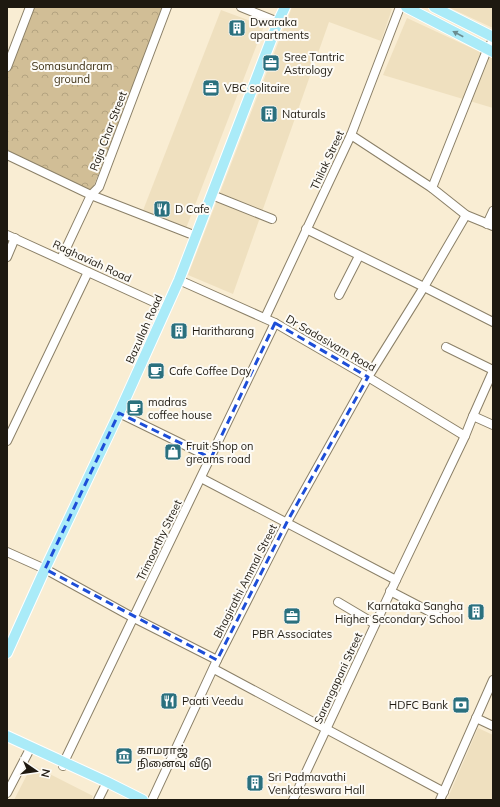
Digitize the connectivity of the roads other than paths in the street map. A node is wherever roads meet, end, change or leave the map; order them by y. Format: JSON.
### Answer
{"nodes":[{"id":1,"x":30,"y":7,"type":"edge"},
{"id":2,"x":167,"y":7,"type":"edge"},
{"id":3,"x":241,"y":7,"type":"edge"},
{"id":4,"x":285,"y":7,"type":"edge"},
{"id":5,"x":400,"y":7,"type":"edge"},
{"id":6,"x":406,"y":7,"type":"edge"},
{"id":7,"x":434,"y":7,"type":"edge"},
{"id":8,"x":278,"y":22,"type":"junction"},
{"id":9,"x":493,"y":37,"type":"edge"},
{"id":10,"x":493,"y":40,"type":"edge"},
{"id":11,"x":490,"y":51,"type":"edge"},
{"id":12,"x":7,"y":67,"type":"edge"},
{"id":13,"x":350,"y":135,"type":"junction"},
{"id":14,"x":7,"y":155,"type":"edge"},
{"id":15,"x":432,"y":188,"type":"junction"},
{"id":16,"x":91,"y":195,"type":"junction"},
{"id":17,"x":212,"y":195,"type":"junction"},
{"id":18,"x":493,"y":211,"type":"edge"},
{"id":19,"x":466,"y":215,"type":"junction"},
{"id":20,"x":272,"y":219,"type":"dead end"},
{"id":21,"x":490,"y":225,"type":"edge"},
{"id":22,"x":306,"y":229,"type":"junction"},
{"id":23,"x":7,"y":235,"type":"edge"},
{"id":24,"x":196,"y":236,"type":"junction"},
{"id":25,"x":16,"y":238,"type":"junction"},
{"id":26,"x":359,"y":256,"type":"junction"},
{"id":27,"x":7,"y":258,"type":"edge"},
{"id":28,"x":61,"y":259,"type":"junction"},
{"id":29,"x":88,"y":272,"type":"junction"},
{"id":30,"x":179,"y":280,"type":"junction"},
{"id":31,"x":424,"y":287,"type":"junction"},
{"id":32,"x":339,"y":295,"type":"dead end"},
{"id":33,"x":167,"y":308,"type":"junction"},
{"id":34,"x":265,"y":318,"type":"junction"},
{"id":35,"x":493,"y":322,"type":"edge"},
{"id":36,"x":275,"y":323,"type":"junction"},
{"id":37,"x":446,"y":347,"type":"dead end"},
{"id":38,"x":493,"y":370,"type":"edge"},
{"id":39,"x":368,"y":377,"type":"junction"},
{"id":40,"x":119,"y":413,"type":"junction"},
{"id":41,"x":473,"y":416,"type":"junction"},
{"id":42,"x":493,"y":425,"type":"edge"},
{"id":43,"x":465,"y":436,"type":"junction"},
{"id":44,"x":7,"y":441,"type":"edge"},
{"id":45,"x":211,"y":458,"type":"junction"},
{"id":46,"x":201,"y":478,"type":"junction"},
{"id":47,"x":287,"y":522,"type":"junction"},
{"id":48,"x":7,"y":552,"type":"edge"},
{"id":49,"x":45,"y":569,"type":"junction"},
{"id":50,"x":396,"y":580,"type":"junction"},
{"id":51,"x":390,"y":591,"type":"junction"},
{"id":52,"x":338,"y":602,"type":"dead end"},
{"id":53,"x":440,"y":617,"type":"dead end"},
{"id":54,"x":134,"y":618,"type":"junction"},
{"id":55,"x":375,"y":624,"type":"junction"},
{"id":56,"x":7,"y":653,"type":"edge"},
{"id":57,"x":217,"y":660,"type":"junction"},
{"id":58,"x":214,"y":669,"type":"junction"},
{"id":59,"x":493,"y":680,"type":"edge"},
{"id":60,"x":476,"y":718,"type":"junction"},
{"id":61,"x":493,"y":726,"type":"edge"},
{"id":62,"x":326,"y":729,"type":"junction"},
{"id":63,"x":7,"y":736,"type":"edge"},
{"id":64,"x":7,"y":740,"type":"edge"},
{"id":65,"x":30,"y":749,"type":"junction"},
{"id":66,"x":64,"y":764,"type":"junction"},
{"id":67,"x":444,"y":792,"type":"junction"},
{"id":68,"x":7,"y":793,"type":"edge"},
{"id":69,"x":100,"y":795,"type":"edge"},
{"id":70,"x":108,"y":800,"type":"edge"},
{"id":71,"x":130,"y":800,"type":"edge"},
{"id":72,"x":143,"y":800,"type":"edge"},
{"id":73,"x":152,"y":800,"type":"edge"},
{"id":74,"x":293,"y":800,"type":"edge"},
{"id":75,"x":440,"y":800,"type":"edge"}],
"edges":[{"from":1,"to":12,"type":"street"},
{"from":2,"to":16,"type":"street","name":"Raja Char Street"},
{"from":3,"to":8,"type":"street"},
{"from":4,"to":8,"type":"main road","name":"Bazullah Road"},
{"from":5,"to":13,"type":"street","name":"Thilak Street"},
{"from":11,"to":6,"type":"main road","one_way":true},
{"from":7,"to":9,"type":"main road"},
{"from":8,"to":17,"type":"main road","name":"Bazullah Road"},
{"from":10,"to":11,"type":"street"},
{"from":11,"to":15,"type":"street"},
{"from":13,"to":15,"type":"street"},
{"from":13,"to":22,"type":"street","name":"Thilak Street"},
{"from":14,"to":16,"type":"street"},
{"from":15,"to":19,"type":"street"},
{"from":16,"to":24,"type":"street"},
{"from":16,"to":28,"type":"street","name":"Raja Char Street"},
{"from":17,"to":20,"type":"street"},
{"from":17,"to":24,"type":"main road","name":"Bazullah Road"},
{"from":18,"to":21,"type":"street"},
{"from":19,"to":21,"type":"street"},
{"from":19,"to":31,"type":"street","name":"Bhagirathi Ammal Street"},
{"from":22,"to":26,"type":"street"},
{"from":22,"to":34,"type":"street","name":"Thilak Street"},
{"from":23,"to":25,"type":"street","name":"Raghaviah Road"},
{"from":24,"to":30,"type":"main road","name":"Bazullah Road"},
{"from":25,"to":27,"type":"street"},
{"from":25,"to":28,"type":"street","name":"Raghaviah Road"},
{"from":26,"to":31,"type":"street"},
{"from":26,"to":32,"type":"street"},
{"from":28,"to":29,"type":"street","name":"Raghaviah Road"},
{"from":29,"to":33,"type":"street","name":"Raghaviah Road"},
{"from":29,"to":44,"type":"street"},
{"from":30,"to":33,"type":"main road","name":"Bazullah Road"},
{"from":30,"to":34,"type":"street","name":"Dr Sadasivam Road"},
{"from":31,"to":35,"type":"street"},
{"from":31,"to":39,"type":"street","name":"Bhagirathi Ammal Street"},
{"from":33,"to":40,"type":"main road","name":"Bazullah Road"},
{"from":34,"to":36,"type":"street","name":"Dr Sadasivam Road"},
{"from":36,"to":39,"type":"street","name":"Dr Sadasivam Road"},
{"from":36,"to":45,"type":"street","name":"Trimoorthy Street"},
{"from":37,"to":38,"type":"street"},
{"from":38,"to":41,"type":"street","name":"Sarangapani Street"},
{"from":39,"to":43,"type":"street","name":"Dr Sadasivam Road"},
{"from":39,"to":47,"type":"street","name":"Bhagirathi Ammal Street"},
{"from":40,"to":45,"type":"street"},
{"from":40,"to":49,"type":"main road","name":"Bazullah Road"},
{"from":41,"to":42,"type":"street"},
{"from":41,"to":43,"type":"street","name":"Sarangapani Street"},
{"from":43,"to":50,"type":"street","name":"Sarangapani Street"},
{"from":45,"to":46,"type":"street","name":"Trimoorthy Street"},
{"from":46,"to":47,"type":"street"},
{"from":46,"to":54,"type":"street","name":"Trimoorthy Street"},
{"from":47,"to":50,"type":"street"},
{"from":47,"to":57,"type":"street","name":"Bhagirathi Ammal Street"},
{"from":48,"to":49,"type":"street"},
{"from":49,"to":54,"type":"street"},
{"from":49,"to":56,"type":"main road","name":"Bazullah Road"},
{"from":50,"to":51,"type":"street","name":"Sarangapani Street"},
{"from":51,"to":53,"type":"street"},
{"from":51,"to":55,"type":"street","name":"Sarangapani Street"},
{"from":52,"to":55,"type":"street"},
{"from":54,"to":57,"type":"street"},
{"from":54,"to":66,"type":"street","name":"Trimoorthy Street"},
{"from":55,"to":62,"type":"street","name":"Sarangapani Street"},
{"from":57,"to":58,"type":"street","name":"Bhagirathi Ammal Street"},
{"from":58,"to":62,"type":"street"},
{"from":58,"to":73,"type":"street","name":"Bhagirathi Ammal Street"},
{"from":59,"to":60,"type":"street"},
{"from":60,"to":61,"type":"street"},
{"from":60,"to":67,"type":"street"},
{"from":62,"to":67,"type":"street"},
{"from":62,"to":74,"type":"street","name":"Sarangapani Street"},
{"from":63,"to":65,"type":"main road"},
{"from":64,"to":65,"type":"main road"},
{"from":65,"to":66,"type":"main road"},
{"from":65,"to":68,"type":"street"},
{"from":66,"to":69,"type":"main road"},
{"from":66,"to":72,"type":"main road"},
{"from":67,"to":75,"type":"street"},
{"from":69,"to":70,"type":"street"},
{"from":69,"to":71,"type":"main road"}]}
